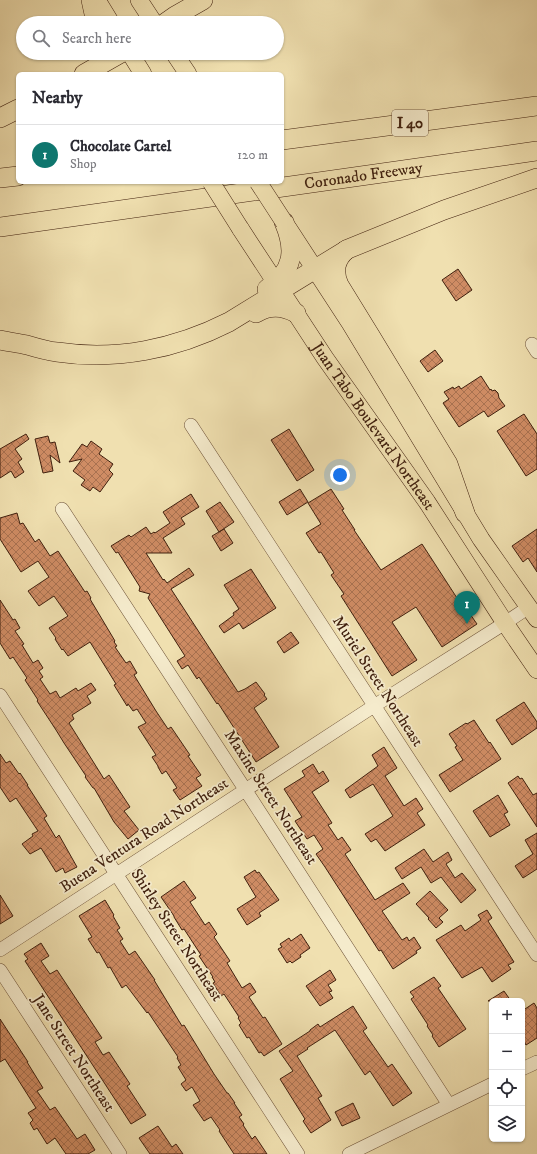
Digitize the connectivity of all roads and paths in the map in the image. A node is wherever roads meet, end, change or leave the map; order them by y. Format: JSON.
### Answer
{"nodes":[{"id":1,"x":91,"y":0,"type":"edge"},
{"id":2,"x":97,"y":0,"type":"edge"},
{"id":3,"x":139,"y":0,"type":"edge"},
{"id":4,"x":204,"y":0,"type":"edge"},
{"id":5,"x":94,"y":16,"type":"edge"},
{"id":6,"x":107,"y":16,"type":"edge"},
{"id":7,"x":149,"y":16,"type":"edge"},
{"id":8,"x":175,"y":16,"type":"edge"},
{"id":9,"x":91,"y":60,"type":"edge"},
{"id":10,"x":109,"y":60,"type":"edge"},
{"id":11,"x":134,"y":60,"type":"edge"},
{"id":12,"x":179,"y":60,"type":"edge"},
{"id":13,"x":85,"y":72,"type":"edge"},
{"id":14,"x":88,"y":72,"type":"edge"},
{"id":15,"x":142,"y":72,"type":"edge"},
{"id":16,"x":187,"y":72,"type":"edge"},
{"id":17,"x":537,"y":106,"type":"edge"},
{"id":18,"x":16,"y":110,"type":"edge"},
{"id":19,"x":0,"y":118,"type":"edge"},
{"id":20,"x":284,"y":140,"type":"edge"},
{"id":21,"x":537,"y":151,"type":"edge"},
{"id":22,"x":16,"y":176,"type":"edge"},
{"id":23,"x":0,"y":178,"type":"edge"},
{"id":24,"x":537,"y":178,"type":"edge"},
{"id":25,"x":212,"y":184,"type":"edge"},
{"id":26,"x":259,"y":184,"type":"edge"},
{"id":27,"x":284,"y":222,"type":"junction"},
{"id":28,"x":0,"y":227,"type":"edge"},
{"id":29,"x":348,"y":249,"type":"junction"},
{"id":30,"x":315,"y":269,"type":"junction"},
{"id":31,"x":279,"y":286,"type":"junction"},
{"id":32,"x":296,"y":314,"type":"junction"},
{"id":33,"x":0,"y":340,"type":"edge"},
{"id":34,"x":87,"y":355,"type":"junction"},
{"id":35,"x":191,"y":425,"type":"dead end"},
{"id":36,"x":62,"y":509,"type":"dead end"},
{"id":37,"x":465,"y":513,"type":"junction"},
{"id":38,"x":533,"y":613,"type":"edge"},
{"id":39,"x":505,"y":624,"type":"junction"},
{"id":40,"x":537,"y":670,"type":"edge"},
{"id":41,"x":0,"y":695,"type":"edge"},
{"id":42,"x":374,"y":706,"type":"junction"},
{"id":43,"x":246,"y":789,"type":"junction"},
{"id":44,"x":117,"y":873,"type":"junction"},
{"id":45,"x":0,"y":950,"type":"edge"},
{"id":46,"x":537,"y":955,"type":"edge"},
{"id":47,"x":0,"y":970,"type":"edge"},
{"id":48,"x":537,"y":1062,"type":"edge"},
{"id":49,"x":525,"y":1068,"type":"edge"},
{"id":50,"x":489,"y":1085,"type":"edge"},
{"id":51,"x":449,"y":1104,"type":"junction"},
{"id":52,"x":120,"y":1154,"type":"edge"},
{"id":53,"x":298,"y":1154,"type":"edge"},
{"id":54,"x":349,"y":1154,"type":"edge"}],
"edges":[{"from":1,"to":5,"type":"highway"},
{"from":2,"to":6,"type":"main road"},
{"from":3,"to":7,"type":"main road"},
{"from":4,"to":8,"type":"highway"},
{"from":9,"to":13,"type":"highway"},
{"from":10,"to":14,"type":"highway"},
{"from":11,"to":15,"type":"main road"},
{"from":12,"to":16,"type":"main road"},
{"from":17,"to":20,"type":"highway","number":"I 40"},
{"from":18,"to":19,"type":"highway"},
{"from":21,"to":28,"type":"highway","name":"Coronado Freeway"},
{"from":22,"to":23,"type":"highway"},
{"from":24,"to":29,"type":"highway"},
{"from":25,"to":31,"type":"main road","name":"Juan Tabo Boulevard Northeast","bridge":true},
{"from":26,"to":27,"type":"main road","name":"Juan Tabo Boulevard Northeast","bridge":true},
{"from":27,"to":30,"type":"main road","name":"Juan Tabo Boulevard Northeast"},
{"from":27,"to":31,"type":"highway"},
{"from":29,"to":30,"type":"highway"},
{"from":29,"to":37,"type":"highway"},
{"from":30,"to":31,"type":"highway"},
{"from":30,"to":37,"type":"main road","name":"Juan Tabo Boulevard Northeast"},
{"from":31,"to":32,"type":"main road","name":"Juan Tabo Boulevard Northeast"},
{"from":31,"to":34,"type":"highway"},
{"from":32,"to":34,"type":"highway"},
{"from":32,"to":39,"type":"main road","name":"Juan Tabo Boulevard Northeast"},
{"from":33,"to":34,"type":"highway"},
{"from":35,"to":42,"type":"street","name":"Muriel Street Northeast"},
{"from":36,"to":43,"type":"street","name":"Maxine Street Northeast"},
{"from":37,"to":38,"type":"main road","name":"Juan Tabo Boulevard Northeast"},
{"from":38,"to":39,"type":"street","name":"Buena Ventura Road Northeast"},
{"from":39,"to":40,"type":"main road","name":"Juan Tabo Boulevard Northeast"},
{"from":39,"to":42,"type":"street","name":"Buena Ventura Road Northeast"},
{"from":41,"to":44,"type":"street","name":"Shirley Street Northeast"},
{"from":42,"to":43,"type":"street","name":"Buena Ventura Road Northeast"},
{"from":42,"to":46,"type":"street","name":"Muriel Street Northeast"},
{"from":43,"to":44,"type":"street","name":"Buena Ventura Road Northeast"},
{"from":43,"to":51,"type":"street","name":"Maxine Street Northeast"},
{"from":44,"to":45,"type":"street","name":"Buena Ventura Road Northeast"},
{"from":44,"to":53,"type":"street","name":"Shirley Street Northeast"},
{"from":47,"to":52,"type":"street","name":"Jane Street Northeast"},
{"from":48,"to":49,"type":"street"},
{"from":50,"to":51,"type":"street"},
{"from":51,"to":54,"type":"street"}]}
